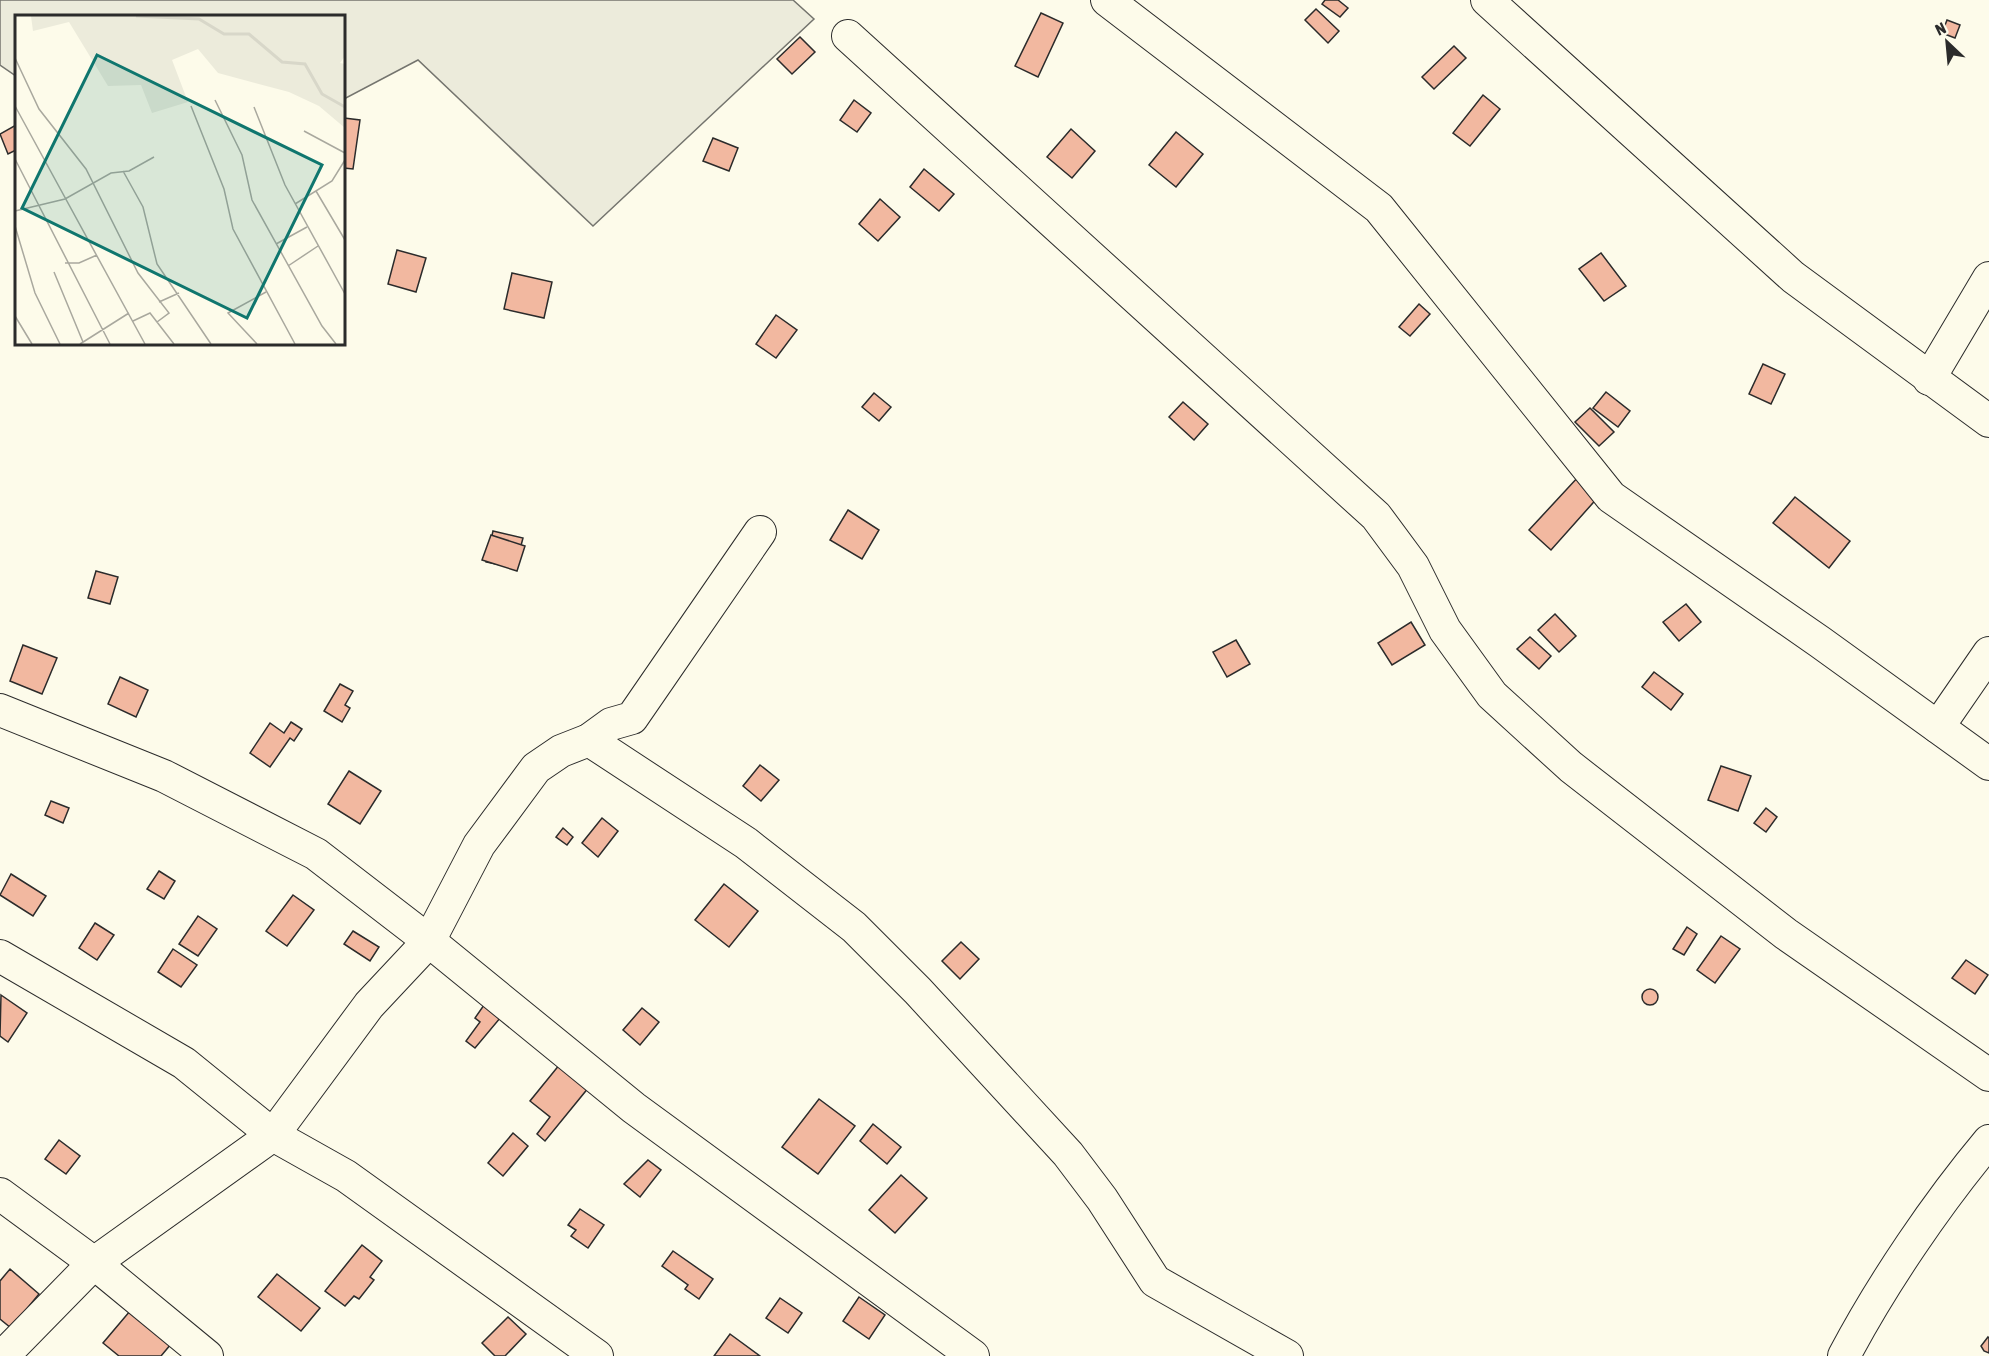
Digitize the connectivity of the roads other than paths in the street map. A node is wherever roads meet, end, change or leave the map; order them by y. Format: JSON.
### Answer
{"nodes":[{"id":1,"x":1107,"y":0,"type":"edge"},
{"id":2,"x":1487,"y":0,"type":"edge"},
{"id":3,"x":848,"y":36,"type":"dead end"},
{"id":4,"x":1989,"y":278,"type":"edge"},
{"id":5,"x":1929,"y":379,"type":"junction"},
{"id":6,"x":1989,"y":421,"type":"edge"},
{"id":7,"x":760,"y":532,"type":"dead end"},
{"id":8,"x":1989,"y":653,"type":"edge"},
{"id":9,"x":0,"y":710,"type":"edge"},
{"id":10,"x":1938,"y":727,"type":"junction"},
{"id":11,"x":589,"y":740,"type":"junction"},
{"id":12,"x":1989,"y":764,"type":"edge"},
{"id":13,"x":429,"y":940,"type":"junction"},
{"id":14,"x":0,"y":956,"type":"edge"},
{"id":15,"x":1989,"y":1075,"type":"edge"},
{"id":16,"x":273,"y":1135,"type":"junction"},
{"id":17,"x":1989,"y":1141,"type":"edge"},
{"id":18,"x":0,"y":1194,"type":"edge"},
{"id":19,"x":94,"y":1263,"type":"junction"},
{"id":20,"x":3,"y":1356,"type":"edge"},
{"id":21,"x":207,"y":1356,"type":"edge"},
{"id":22,"x":597,"y":1356,"type":"edge"},
{"id":23,"x":973,"y":1356,"type":"edge"},
{"id":24,"x":1287,"y":1356,"type":"edge"},
{"id":25,"x":1844,"y":1356,"type":"edge"}],
"edges":[{"from":1,"to":10,"type":"street"},
{"from":2,"to":5,"type":"street"},
{"from":3,"to":15,"type":"street"},
{"from":4,"to":5,"type":"street"},
{"from":5,"to":6,"type":"street"},
{"from":7,"to":11,"type":"street"},
{"from":8,"to":10,"type":"street"},
{"from":9,"to":13,"type":"street"},
{"from":10,"to":12,"type":"street"},
{"from":11,"to":13,"type":"street"},
{"from":11,"to":24,"type":"street"},
{"from":13,"to":16,"type":"street"},
{"from":13,"to":23,"type":"street"},
{"from":14,"to":16,"type":"street"},
{"from":16,"to":19,"type":"street"},
{"from":16,"to":22,"type":"street"},
{"from":17,"to":25,"type":"street"},
{"from":18,"to":19,"type":"street"},
{"from":19,"to":20,"type":"street"},
{"from":19,"to":21,"type":"street"}]}
